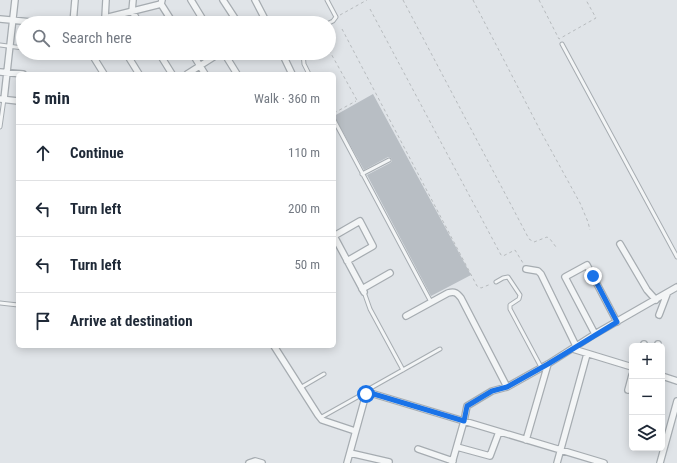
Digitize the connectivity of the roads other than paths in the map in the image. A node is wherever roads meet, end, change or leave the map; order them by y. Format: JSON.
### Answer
{"nodes":[{"id":1,"x":15,"y":0,"type":"edge"},
{"id":2,"x":74,"y":0,"type":"edge"},
{"id":3,"x":106,"y":0,"type":"edge"},
{"id":4,"x":133,"y":0,"type":"edge"},
{"id":5,"x":190,"y":0,"type":"edge"},
{"id":6,"x":223,"y":0,"type":"edge"},
{"id":7,"x":255,"y":0,"type":"edge"},
{"id":8,"x":327,"y":0,"type":"edge"},
{"id":9,"x":162,"y":2,"type":"edge"},
{"id":10,"x":132,"y":11,"type":"junction"},
{"id":11,"x":73,"y":16,"type":"edge"},
{"id":12,"x":107,"y":16,"type":"edge"},
{"id":13,"x":118,"y":16,"type":"edge"},
{"id":14,"x":135,"y":16,"type":"edge"},
{"id":15,"x":170,"y":16,"type":"edge"},
{"id":16,"x":200,"y":16,"type":"edge"},
{"id":17,"x":233,"y":16,"type":"edge"},
{"id":18,"x":263,"y":16,"type":"edge"},
{"id":19,"x":335,"y":16,"type":"edge"},
{"id":20,"x":0,"y":19,"type":"edge"},
{"id":21,"x":13,"y":21,"type":"junction"},
{"id":22,"x":16,"y":21,"type":"edge"},
{"id":23,"x":562,"y":44,"type":"dead end"},
{"id":24,"x":0,"y":45,"type":"edge"},
{"id":25,"x":10,"y":46,"type":"junction"},
{"id":26,"x":16,"y":47,"type":"edge"},
{"id":27,"x":95,"y":60,"type":"edge"},
{"id":28,"x":130,"y":60,"type":"edge"},
{"id":29,"x":163,"y":60,"type":"edge"},
{"id":30,"x":197,"y":60,"type":"edge"},
{"id":31,"x":208,"y":60,"type":"edge"},
{"id":32,"x":228,"y":60,"type":"edge"},
{"id":33,"x":285,"y":60,"type":"edge"},
{"id":34,"x":304,"y":60,"type":"edge"},
{"id":35,"x":200,"y":65,"type":"junction"},
{"id":36,"x":0,"y":72,"type":"edge"},
{"id":37,"x":7,"y":72,"type":"junction"},
{"id":38,"x":103,"y":72,"type":"edge"},
{"id":39,"x":138,"y":72,"type":"edge"},
{"id":40,"x":171,"y":72,"type":"edge"},
{"id":41,"x":190,"y":72,"type":"edge"},
{"id":42,"x":205,"y":72,"type":"edge"},
{"id":43,"x":236,"y":72,"type":"edge"},
{"id":44,"x":291,"y":72,"type":"edge"},
{"id":45,"x":308,"y":72,"type":"edge"},
{"id":46,"x":16,"y":73,"type":"edge"},
{"id":47,"x":2,"y":99,"type":"edge"},
{"id":48,"x":16,"y":101,"type":"edge"},
{"id":49,"x":336,"y":124,"type":"edge"},
{"id":50,"x":0,"y":127,"type":"edge"},
{"id":51,"x":389,"y":160,"type":"dead end"},
{"id":52,"x":362,"y":174,"type":"junction"},
{"id":53,"x":336,"y":235,"type":"edge"},
{"id":54,"x":336,"y":240,"type":"edge"},
{"id":55,"x":620,"y":244,"type":"dead end"},
{"id":56,"x":677,"y":257,"type":"edge"},
{"id":57,"x":347,"y":261,"type":"junction"},
{"id":58,"x":526,"y":269,"type":"road end"},
{"id":59,"x":390,"y":274,"type":"dead end"},
{"id":60,"x":496,"y":282,"type":"road end"},
{"id":61,"x":677,"y":287,"type":"edge"},
{"id":62,"x":363,"y":290,"type":"junction"},
{"id":63,"x":667,"y":294,"type":"junction"},
{"id":64,"x":656,"y":300,"type":"junction"},
{"id":65,"x":431,"y":302,"type":"junction"},
{"id":66,"x":0,"y":303,"type":"edge"},
{"id":67,"x":16,"y":305,"type":"edge"},
{"id":68,"x":660,"y":315,"type":"dead end"},
{"id":69,"x":406,"y":316,"type":"dead end"},
{"id":70,"x":617,"y":322,"type":"junction"},
{"id":71,"x":595,"y":334,"type":"junction"},
{"id":72,"x":275,"y":348,"type":"edge"},
{"id":73,"x":574,"y":348,"type":"junction"},
{"id":74,"x":440,"y":349,"type":"dead end"},
{"id":75,"x":587,"y":354,"type":"junction"},
{"id":76,"x":548,"y":364,"type":"junction"},
{"id":77,"x":629,"y":366,"type":"edge"},
{"id":78,"x":541,"y":367,"type":"junction"},
{"id":79,"x":403,"y":370,"type":"junction"},
{"id":80,"x":324,"y":374,"type":"dead end"},
{"id":81,"x":665,"y":377,"type":"edge"},
{"id":82,"x":631,"y":379,"type":"edge"},
{"id":83,"x":677,"y":381,"type":"edge"},
{"id":84,"x":507,"y":387,"type":"junction"},
{"id":85,"x":300,"y":388,"type":"junction"},
{"id":86,"x":628,"y":390,"type":"dead end"},
{"id":87,"x":366,"y":393,"type":"junction"},
{"id":88,"x":677,"y":402,"type":"edge"},
{"id":89,"x":320,"y":418,"type":"junction"},
{"id":90,"x":464,"y":421,"type":"junction"},
{"id":91,"x":355,"y":431,"type":"junction"},
{"id":92,"x":499,"y":432,"type":"junction"},
{"id":93,"x":526,"y":440,"type":"junction"},
{"id":94,"x":457,"y":447,"type":"junction"},
{"id":95,"x":418,"y":449,"type":"dead end"},
{"id":96,"x":560,"y":450,"type":"junction"},
{"id":97,"x":350,"y":453,"type":"junction"},
{"id":98,"x":388,"y":462,"type":"edge"},
{"id":99,"x":453,"y":462,"type":"edge"},
{"id":100,"x":249,"y":463,"type":"edge"},
{"id":101,"x":262,"y":463,"type":"edge"},
{"id":102,"x":347,"y":463,"type":"edge"},
{"id":103,"x":557,"y":463,"type":"edge"},
{"id":104,"x":604,"y":463,"type":"edge"},
{"id":105,"x":660,"y":463,"type":"edge"}],
"edges":[{"from":1,"to":21,"type":"street"},
{"from":2,"to":11,"type":"street"},
{"from":3,"to":12,"type":"street"},
{"from":4,"to":10,"type":"street"},
{"from":5,"to":16,"type":"street"},
{"from":6,"to":17,"type":"street"},
{"from":7,"to":18,"type":"street"},
{"from":8,"to":19,"type":"lane"},
{"from":9,"to":10,"type":"street"},
{"from":9,"to":15,"type":"street"},
{"from":10,"to":13,"type":"street"},
{"from":10,"to":14,"type":"street"},
{"from":20,"to":21,"type":"street"},
{"from":21,"to":22,"type":"street"},
{"from":21,"to":25,"type":"street"},
{"from":23,"to":56,"type":"lane"},
{"from":24,"to":25,"type":"lane"},
{"from":25,"to":26,"type":"lane"},
{"from":25,"to":37,"type":"street"},
{"from":27,"to":38,"type":"street"},
{"from":28,"to":39,"type":"street"},
{"from":29,"to":40,"type":"street"},
{"from":30,"to":35,"type":"street"},
{"from":31,"to":35,"type":"street"},
{"from":32,"to":43,"type":"street"},
{"from":33,"to":44,"type":"street"},
{"from":34,"to":45,"type":"lane"},
{"from":35,"to":41,"type":"street"},
{"from":35,"to":42,"type":"street"},
{"from":36,"to":37,"type":"street"},
{"from":37,"to":46,"type":"street"},
{"from":37,"to":47,"type":"street"},
{"from":47,"to":48,"type":"street"},
{"from":47,"to":50,"type":"lane"},
{"from":49,"to":52,"type":"lane"},
{"from":51,"to":52,"type":"lane"},
{"from":52,"to":65,"type":"lane"},
{"from":53,"to":57,"type":"street"},
{"from":54,"to":57,"type":"street"},
{"from":55,"to":64,"type":"street"},
{"from":57,"to":62,"type":"street"},
{"from":58,"to":73,"type":"street"},
{"from":59,"to":62,"type":"street"},
{"from":60,"to":78,"type":"lane"},
{"from":61,"to":63,"type":"street"},
{"from":62,"to":79,"type":"lane"},
{"from":63,"to":64,"type":"street"},
{"from":63,"to":68,"type":"street"},
{"from":64,"to":70,"type":"street"},
{"from":65,"to":69,"type":"street"},
{"from":65,"to":84,"type":"street"},
{"from":66,"to":67,"type":"lane"},
{"from":70,"to":71,"type":"street"},
{"from":70,"to":71,"type":"street"},
{"from":71,"to":73,"type":"street"},
{"from":72,"to":85,"type":"street"},
{"from":73,"to":75,"type":"street"},
{"from":73,"to":76,"type":"street"},
{"from":74,"to":79,"type":"lane"},
{"from":75,"to":77,"type":"street"},
{"from":75,"to":96,"type":"street"},
{"from":76,"to":78,"type":"street"},
{"from":76,"to":93,"type":"street"},
{"from":78,"to":84,"type":"street"},
{"from":79,"to":87,"type":"lane"},
{"from":80,"to":85,"type":"lane"},
{"from":81,"to":83,"type":"street"},
{"from":82,"to":86,"type":"street"},
{"from":84,"to":90,"type":"street"},
{"from":85,"to":89,"type":"street"},
{"from":87,"to":89,"type":"lane"},
{"from":87,"to":90,"type":"street"},
{"from":87,"to":91,"type":"street"},
{"from":88,"to":105,"type":"street"},
{"from":89,"to":91,"type":"street"},
{"from":90,"to":92,"type":"street"},
{"from":90,"to":94,"type":"street"},
{"from":91,"to":97,"type":"street"},
{"from":92,"to":93,"type":"street"},
{"from":92,"to":94,"type":"street"},
{"from":93,"to":96,"type":"street"},
{"from":94,"to":99,"type":"street"},
{"from":95,"to":99,"type":"street"},
{"from":96,"to":103,"type":"street"},
{"from":96,"to":104,"type":"street"},
{"from":97,"to":98,"type":"street"},
{"from":97,"to":102,"type":"street"},
{"from":100,"to":101,"type":"street"}]}
